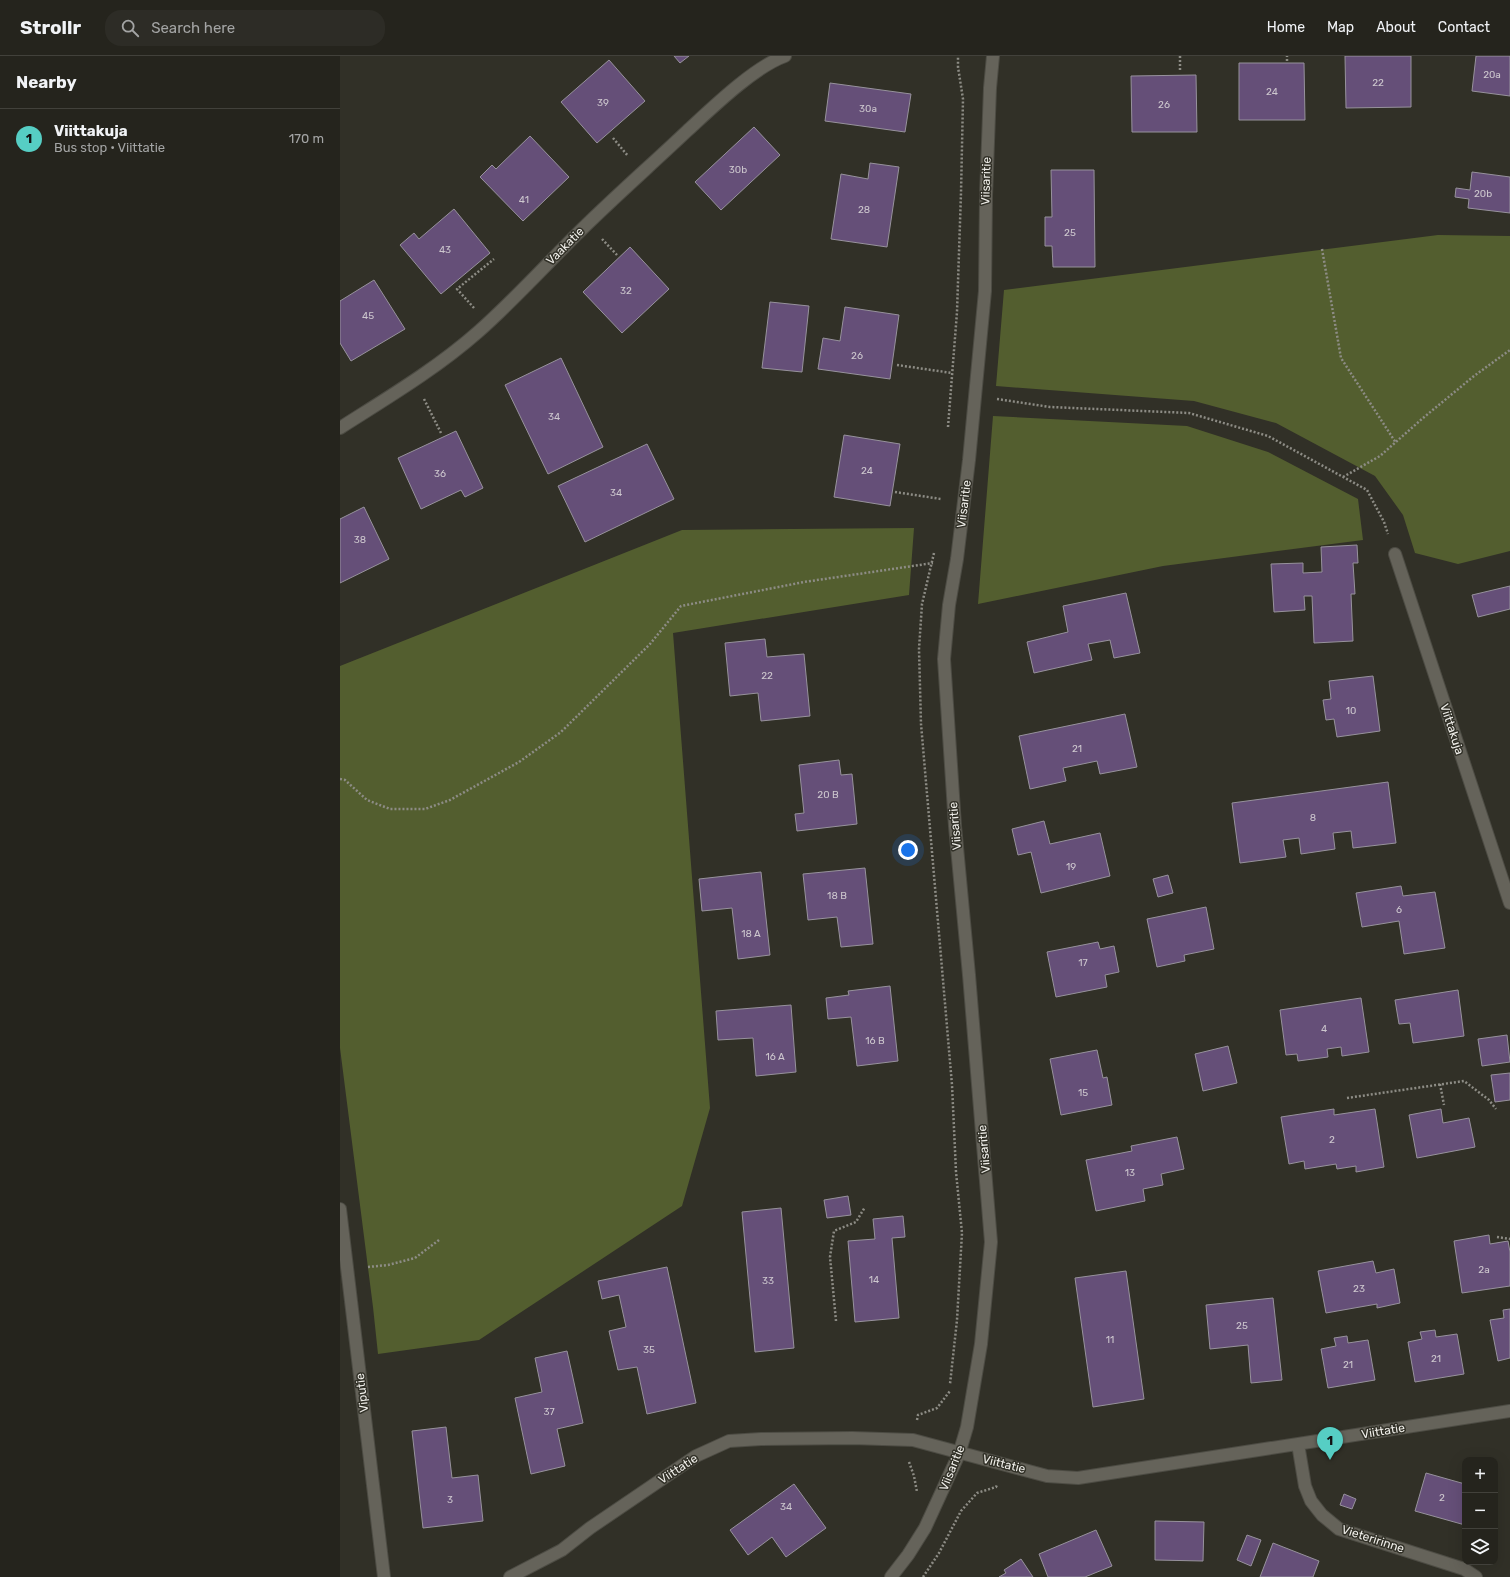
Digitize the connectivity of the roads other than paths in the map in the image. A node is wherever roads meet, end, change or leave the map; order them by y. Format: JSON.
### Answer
{"nodes":[{"id":1,"x":785,"y":56,"type":"edge"},
{"id":2,"x":993,"y":56,"type":"edge"},
{"id":3,"x":340,"y":428,"type":"edge"},
{"id":4,"x":1395,"y":554,"type":"road end"},
{"id":5,"x":1510,"y":903,"type":"edge"},
{"id":6,"x":340,"y":1209,"type":"edge"},
{"id":7,"x":1510,"y":1411,"type":"edge"},
{"id":8,"x":1298,"y":1444,"type":"junction"},
{"id":9,"x":959,"y":1454,"type":"junction"},
{"id":10,"x":384,"y":1577,"type":"edge"},
{"id":11,"x":510,"y":1577,"type":"edge"},
{"id":12,"x":891,"y":1577,"type":"edge"},
{"id":13,"x":1476,"y":1577,"type":"edge"}],
"edges":[{"from":1,"to":3,"type":"street","name":"Vaakatie"},
{"from":2,"to":9,"type":"street","name":"Viisaritie"},
{"from":4,"to":5,"type":"street","name":"Viittakuja"},
{"from":6,"to":10,"type":"street","name":"Viputie"},
{"from":7,"to":8,"type":"street","name":"Viittatie"},
{"from":8,"to":9,"type":"street","name":"Viittatie"},
{"from":8,"to":13,"type":"street","name":"Vieteririnne"},
{"from":9,"to":11,"type":"street","name":"Viittatie"},
{"from":9,"to":12,"type":"street","name":"Viisaritie"}]}
